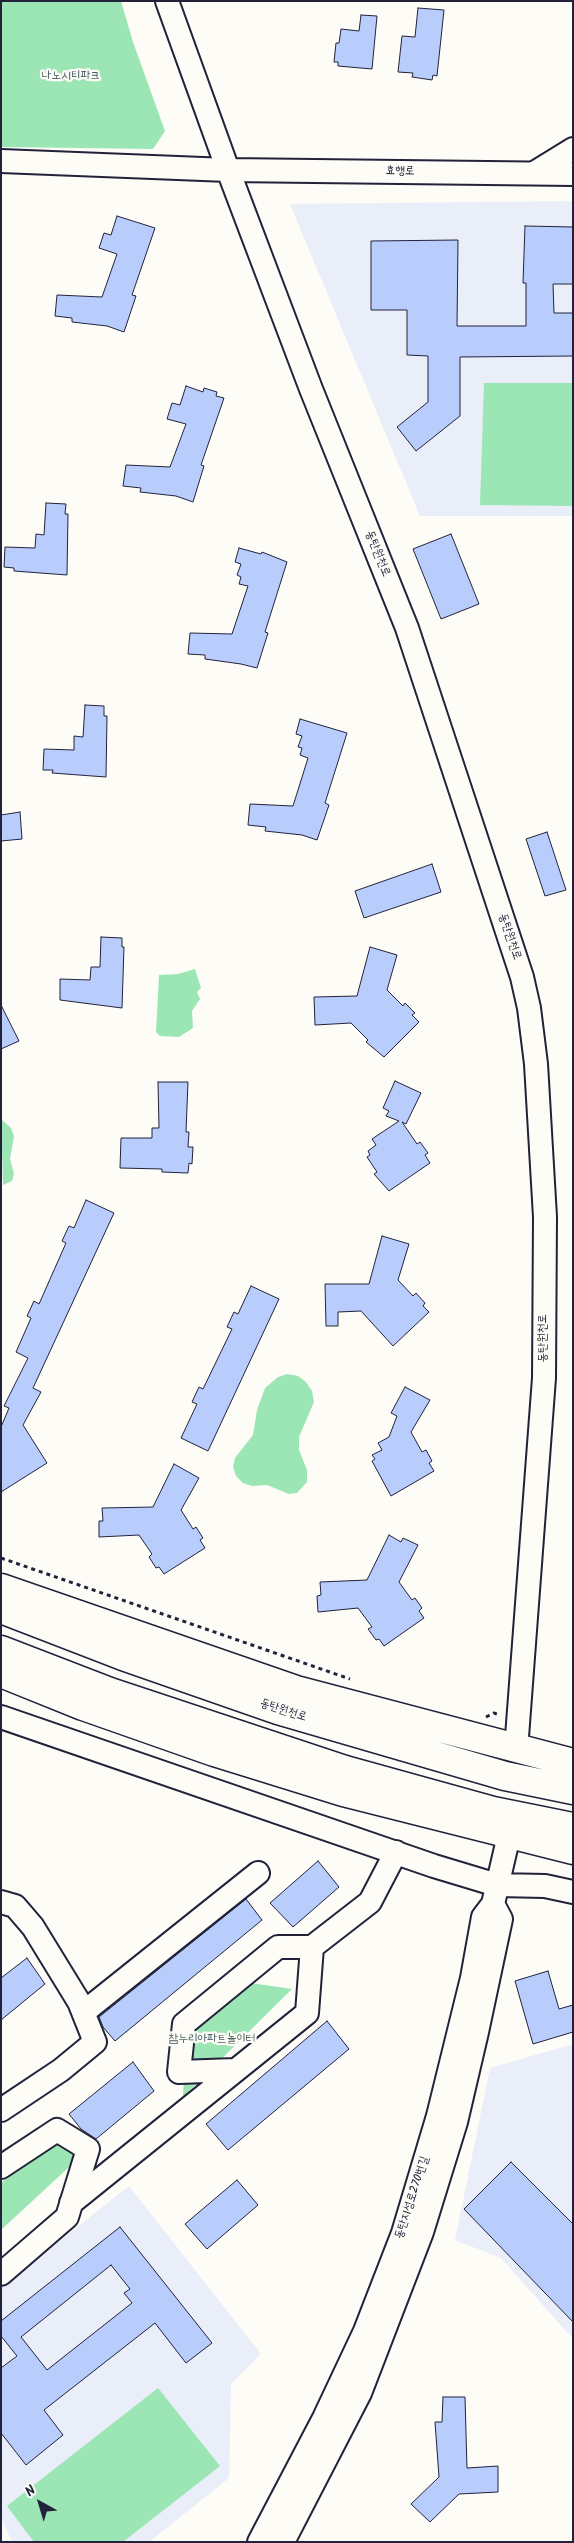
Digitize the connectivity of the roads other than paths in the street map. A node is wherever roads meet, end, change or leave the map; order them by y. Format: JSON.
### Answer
{"nodes":[{"id":1,"x":167,"y":1,"type":"edge"},
{"id":2,"x":573,"y":149,"type":"edge"},
{"id":3,"x":1,"y":161,"type":"edge"},
{"id":4,"x":228,"y":170,"type":"junction"},
{"id":5,"x":534,"y":173,"type":"junction"},
{"id":6,"x":573,"y":174,"type":"edge"},
{"id":7,"x":1,"y":1588,"type":"edge"},
{"id":8,"x":1,"y":1609,"type":"edge"},
{"id":9,"x":1,"y":1650,"type":"edge"},
{"id":10,"x":1,"y":1673,"type":"edge"},
{"id":11,"x":1,"y":1717,"type":"edge"},
{"id":12,"x":516,"y":1750,"type":"junction"},
{"id":13,"x":573,"y":1764,"type":"edge"},
{"id":14,"x":573,"y":1790,"type":"edge"},
{"id":15,"x":573,"y":1827,"type":"edge"},
{"id":16,"x":509,"y":1835,"type":"junction"},
{"id":17,"x":573,"y":1850,"type":"edge"},
{"id":18,"x":396,"y":1852,"type":"junction"},
{"id":19,"x":258,"y":1873,"type":"dead end"},
{"id":20,"x":573,"y":1892,"type":"edge"},
{"id":21,"x":495,"y":1894,"type":"junction"},
{"id":22,"x":1,"y":1902,"type":"edge"},
{"id":23,"x":312,"y":1948,"type":"junction"},
{"id":24,"x":84,"y":2012,"type":"junction"},
{"id":25,"x":235,"y":2070,"type":"junction"},
{"id":26,"x":1,"y":2110,"type":"edge"},
{"id":27,"x":1,"y":2167,"type":"edge"},
{"id":28,"x":72,"y":2203,"type":"junction"},
{"id":29,"x":1,"y":2274,"type":"edge"},
{"id":30,"x":260,"y":2542,"type":"edge"},
{"id":31,"x":283,"y":2542,"type":"edge"}],
"edges":[{"from":1,"to":4,"type":"street"},
{"from":2,"to":5,"type":"street"},
{"from":3,"to":4,"type":"street","name":"효행로"},
{"from":4,"to":5,"type":"street","name":"효행로"},
{"from":4,"to":12,"type":"street","name":"동탄원천로"},
{"from":5,"to":6,"type":"street","name":"효행로"},
{"from":7,"to":12,"type":"main road"},
{"from":8,"to":14,"type":"main road","name":"동탄원천로"},
{"from":9,"to":15,"type":"main road"},
{"from":10,"to":16,"type":"main road"},
{"from":11,"to":18,"type":"street"},
{"from":12,"to":13,"type":"main road"},
{"from":16,"to":17,"type":"main road"},
{"from":16,"to":21,"type":"street","name":"동탄지성로270번길"},
{"from":18,"to":21,"type":"street"},
{"from":18,"to":23,"type":"street"},
{"from":19,"to":24,"type":"street"},
{"from":20,"to":21,"type":"street"},
{"from":21,"to":30,"type":"street","name":"동탄지성로270번길"},
{"from":21,"to":31,"type":"street"},
{"from":22,"to":24,"type":"street"},
{"from":23,"to":25,"type":"street"},
{"from":23,"to":25,"type":"street"},
{"from":24,"to":26,"type":"street"},
{"from":25,"to":28,"type":"street"},
{"from":27,"to":28,"type":"street"},
{"from":28,"to":29,"type":"street"}]}
